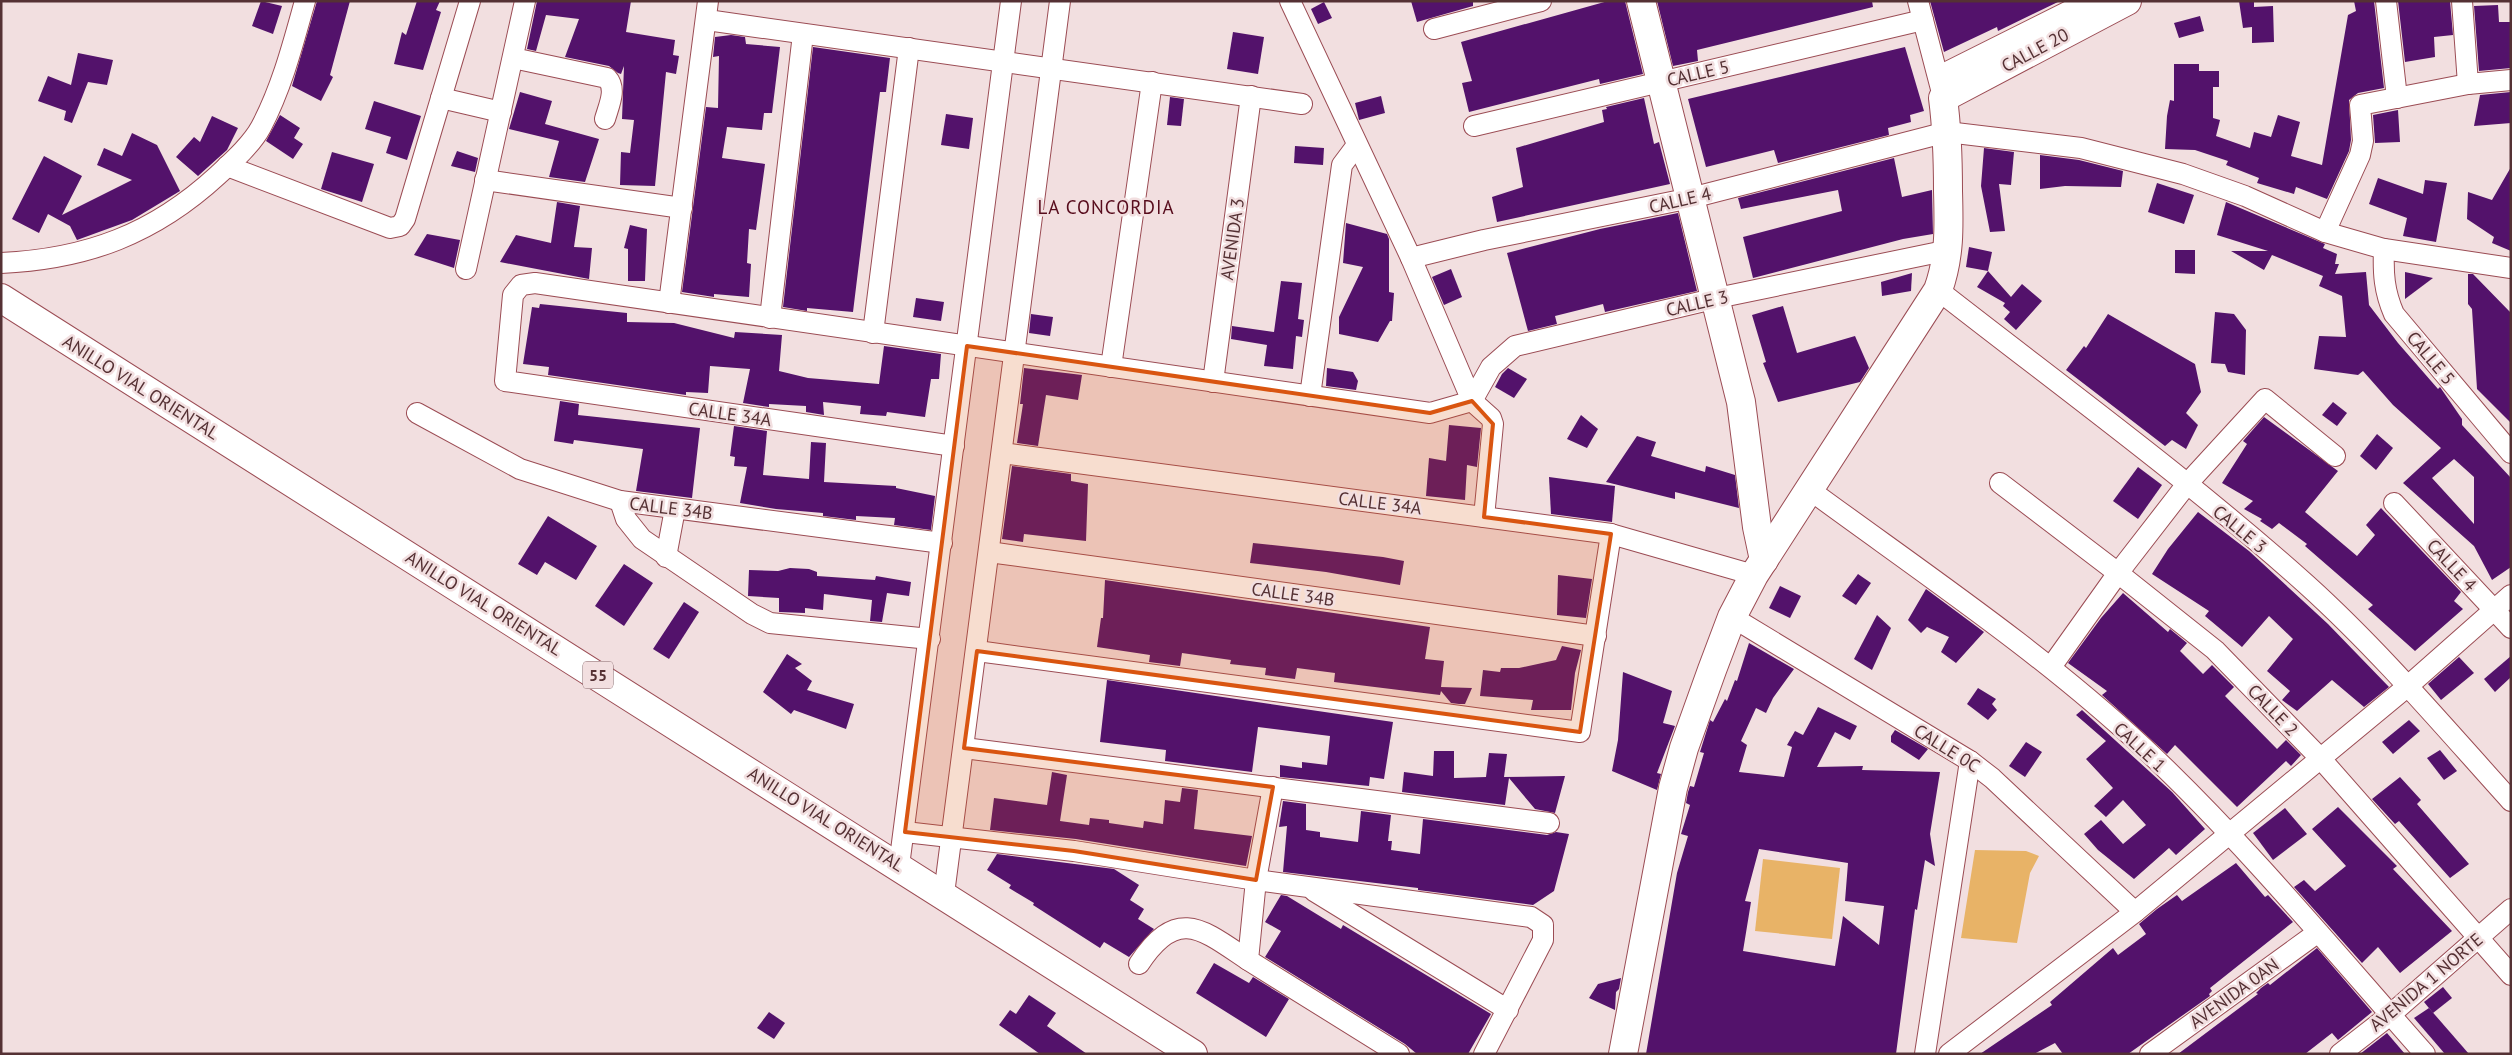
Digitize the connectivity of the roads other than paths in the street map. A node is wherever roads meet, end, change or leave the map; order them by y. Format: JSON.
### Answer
{"nodes":[{"id":1,"x":305,"y":1,"type":"edge"},
{"id":2,"x":470,"y":1,"type":"edge"},
{"id":3,"x":525,"y":1,"type":"edge"},
{"id":4,"x":1011,"y":1,"type":"edge"},
{"id":5,"x":1060,"y":1,"type":"edge"},
{"id":6,"x":1290,"y":1,"type":"edge"},
{"id":7,"x":1541,"y":1,"type":"edge"},
{"id":8,"x":1641,"y":1,"type":"edge"},
{"id":9,"x":2089,"y":1,"type":"edge"},
{"id":10,"x":2127,"y":1,"type":"edge"},
{"id":11,"x":2386,"y":1,"type":"edge"},
{"id":12,"x":2462,"y":1,"type":"edge"},
{"id":13,"x":707,"y":11,"type":"edge"},
{"id":14,"x":1920,"y":11,"type":"edge"},
{"id":15,"x":1434,"y":29,"type":"dead end"},
{"id":16,"x":803,"y":34,"type":"junction"},
{"id":17,"x":909,"y":48,"type":"junction"},
{"id":18,"x":513,"y":58,"type":"junction"},
{"id":19,"x":1004,"y":61,"type":"junction"},
{"id":20,"x":1051,"y":67,"type":"junction"},
{"id":21,"x":2511,"y":80,"type":"edge"},
{"id":22,"x":1152,"y":82,"type":"junction"},
{"id":23,"x":1661,"y":82,"type":"junction"},
{"id":24,"x":2468,"y":84,"type":"junction"},
{"id":25,"x":1941,"y":87,"type":"junction"},
{"id":26,"x":1251,"y":96,"type":"junction"},
{"id":27,"x":441,"y":98,"type":"junction"},
{"id":28,"x":2397,"y":98,"type":"junction"},
{"id":29,"x":1302,"y":104,"type":"dead end"},
{"id":30,"x":500,"y":112,"type":"junction"},
{"id":31,"x":605,"y":119,"type":"dead end"},
{"id":32,"x":1474,"y":126,"type":"dead end"},
{"id":33,"x":1947,"y":132,"type":"junction"},
{"id":34,"x":1357,"y":145,"type":"junction"},
{"id":35,"x":228,"y":166,"type":"junction"},
{"id":36,"x":485,"y":180,"type":"junction"},
{"id":37,"x":1691,"y":198,"type":"junction"},
{"id":38,"x":682,"y":208,"type":"junction"},
{"id":39,"x":2326,"y":232,"type":"junction"},
{"id":40,"x":2384,"y":249,"type":"junction"},
{"id":41,"x":1949,"y":250,"type":"junction"},
{"id":42,"x":1411,"y":258,"type":"junction"},
{"id":43,"x":1,"y":263,"type":"edge"},
{"id":44,"x":2511,"y":268,"type":"edge"},
{"id":45,"x":466,"y":269,"type":"dead end"},
{"id":46,"x":1938,"y":290,"type":"junction"},
{"id":47,"x":1,"y":298,"type":"edge"},
{"id":48,"x":1717,"y":298,"type":"junction"},
{"id":49,"x":669,"y":303,"type":"junction"},
{"id":50,"x":770,"y":318,"type":"junction"},
{"id":51,"x":873,"y":333,"type":"junction"},
{"id":52,"x":967,"y":346,"type":"junction"},
{"id":53,"x":1014,"y":353,"type":"junction"},
{"id":54,"x":1111,"y":367,"type":"junction"},
{"id":55,"x":1213,"y":382,"type":"junction"},
{"id":56,"x":1310,"y":396,"type":"junction"},
{"id":57,"x":1472,"y":401,"type":"junction"},
{"id":58,"x":417,"y":413,"type":"dead end"},
{"id":59,"x":954,"y":446,"type":"junction"},
{"id":60,"x":1002,"y":453,"type":"junction"},
{"id":61,"x":2511,"y":453,"type":"edge"},
{"id":62,"x":2335,"y":456,"type":"dead end"},
{"id":63,"x":2000,"y":483,"type":"dead end"},
{"id":64,"x":2187,"y":484,"type":"junction"},
{"id":65,"x":1810,"y":490,"type":"junction"},
{"id":66,"x":620,"y":501,"type":"junction"},
{"id":67,"x":2394,"y":503,"type":"dead end"},
{"id":68,"x":675,"y":509,"type":"junction"},
{"id":69,"x":1484,"y":517,"type":"junction"},
{"id":70,"x":1610,"y":534,"type":"junction"},
{"id":71,"x":942,"y":543,"type":"junction"},
{"id":72,"x":989,"y":552,"type":"junction"},
{"id":73,"x":666,"y":557,"type":"junction"},
{"id":74,"x":1759,"y":568,"type":"junction"},
{"id":75,"x":2118,"y":573,"type":"junction"},
{"id":76,"x":2511,"y":595,"type":"edge"},
{"id":77,"x":2495,"y":610,"type":"junction"},
{"id":78,"x":1732,"y":617,"type":"junction"},
{"id":79,"x":2511,"y":628,"type":"edge"},
{"id":80,"x":1596,"y":636,"type":"junction"},
{"id":81,"x":930,"y":639,"type":"junction"},
{"id":82,"x":977,"y":651,"type":"junction"},
{"id":83,"x":2051,"y":667,"type":"junction"},
{"id":84,"x":2408,"y":686,"type":"junction"},
{"id":85,"x":964,"y":748,"type":"junction"},
{"id":86,"x":2321,"y":759,"type":"junction"},
{"id":87,"x":1970,"y":761,"type":"junction"},
{"id":88,"x":1273,"y":787,"type":"junction"},
{"id":89,"x":2511,"y":801,"type":"edge"},
{"id":90,"x":1549,"y":824,"type":"dead end"},
{"id":91,"x":905,"y":832,"type":"junction"},
{"id":92,"x":2230,"y":835,"type":"junction"},
{"id":93,"x":951,"y":836,"type":"junction"},
{"id":94,"x":899,"y":866,"type":"junction"},
{"id":95,"x":1256,"y":880,"type":"junction"},
{"id":96,"x":1308,"y":887,"type":"junction"},
{"id":97,"x":944,"y":894,"type":"junction"},
{"id":98,"x":2511,"y":909,"type":"edge"},
{"id":99,"x":2135,"y":912,"type":"junction"},
{"id":100,"x":2317,"y":933,"type":"junction"},
{"id":101,"x":2479,"y":938,"type":"junction"},
{"id":102,"x":1248,"y":960,"type":"junction"},
{"id":103,"x":1140,"y":964,"type":"dead end"},
{"id":104,"x":2511,"y":975,"type":"edge"},
{"id":105,"x":1508,"y":1010,"type":"junction"},
{"id":106,"x":2390,"y":1015,"type":"junction"},
{"id":107,"x":1193,"y":1054,"type":"edge"},
{"id":108,"x":1400,"y":1054,"type":"edge"},
{"id":109,"x":1484,"y":1054,"type":"edge"},
{"id":110,"x":1623,"y":1054,"type":"edge"},
{"id":111,"x":1925,"y":1054,"type":"edge"},
{"id":112,"x":1949,"y":1054,"type":"edge"},
{"id":113,"x":2150,"y":1054,"type":"edge"},
{"id":114,"x":2340,"y":1054,"type":"edge"},
{"id":115,"x":2425,"y":1054,"type":"edge"}],
"edges":[{"from":1,"to":35,"type":"street"},
{"from":2,"to":27,"type":"street"},
{"from":3,"to":18,"type":"street"},
{"from":4,"to":19,"type":"street"},
{"from":5,"to":20,"type":"street"},
{"from":6,"to":34,"type":"street"},
{"from":7,"to":15,"type":"street"},
{"from":8,"to":23,"type":"main road"},
{"from":9,"to":25,"type":"street","name":"CALLE 20"},
{"from":10,"to":25,"type":"main road","name":"CALLE 20"},
{"from":11,"to":28,"type":"street"},
{"from":12,"to":24,"type":"street"},
{"from":13,"to":16,"type":"street"},
{"from":13,"to":38,"type":"street"},
{"from":14,"to":23,"type":"street","name":"CALLE 5"},
{"from":14,"to":25,"type":"street"},
{"from":16,"to":17,"type":"street"},
{"from":16,"to":50,"type":"street"},
{"from":17,"to":19,"type":"street"},
{"from":17,"to":51,"type":"street"},
{"from":18,"to":30,"type":"street"},
{"from":18,"to":31,"type":"street"},
{"from":19,"to":20,"type":"street"},
{"from":19,"to":52,"type":"street"},
{"from":20,"to":22,"type":"street"},
{"from":20,"to":53,"type":"street"},
{"from":21,"to":24,"type":"street"},
{"from":22,"to":26,"type":"street"},
{"from":22,"to":54,"type":"street"},
{"from":23,"to":32,"type":"street","name":"CALLE 5"},
{"from":23,"to":37,"type":"main road"},
{"from":24,"to":28,"type":"street"},
{"from":25,"to":33,"type":"main road"},
{"from":26,"to":29,"type":"street"},
{"from":26,"to":55,"type":"street","name":"AVENIDA 3"},
{"from":27,"to":30,"type":"street"},
{"from":27,"to":35,"type":"street"},
{"from":28,"to":39,"type":"street"},
{"from":30,"to":36,"type":"street"},
{"from":33,"to":37,"type":"street","name":"CALLE 4"},
{"from":33,"to":39,"type":"street"},
{"from":33,"to":41,"type":"main road"},
{"from":34,"to":42,"type":"street"},
{"from":34,"to":56,"type":"street"},
{"from":35,"to":43,"type":"street"},
{"from":36,"to":38,"type":"street"},
{"from":36,"to":45,"type":"street"},
{"from":37,"to":42,"type":"street","name":"CALLE 4"},
{"from":37,"to":48,"type":"main road"},
{"from":38,"to":49,"type":"street"},
{"from":39,"to":40,"type":"street"},
{"from":40,"to":44,"type":"street"},
{"from":40,"to":61,"type":"street","name":"CALLE 5"},
{"from":41,"to":46,"type":"main road"},
{"from":41,"to":48,"type":"street","name":"CALLE 3"},
{"from":42,"to":57,"type":"street"},
{"from":46,"to":64,"type":"street","name":"CALLE 3"},
{"from":46,"to":65,"type":"main road"},
{"from":47,"to":94,"type":"main road","name":"ANILLO VIAL ORIENTAL","number":"55"},
{"from":48,"to":57,"type":"street","name":"CALLE 3"},
{"from":48,"to":74,"type":"main road"},
{"from":49,"to":50,"type":"street"},
{"from":49,"to":59,"type":"street","name":"CALLE 34A"},
{"from":50,"to":51,"type":"street"},
{"from":51,"to":52,"type":"street"},
{"from":52,"to":53,"type":"street"},
{"from":52,"to":59,"type":"street"},
{"from":53,"to":54,"type":"street"},
{"from":53,"to":60,"type":"street"},
{"from":54,"to":55,"type":"street"},
{"from":55,"to":56,"type":"street"},
{"from":56,"to":57,"type":"street"},
{"from":57,"to":69,"type":"street"},
{"from":58,"to":66,"type":"street","name":"CALLE 34B"},
{"from":59,"to":71,"type":"street"},
{"from":60,"to":69,"type":"street","name":"CALLE 34A"},
{"from":60,"to":72,"type":"street"},
{"from":62,"to":64,"type":"street"},
{"from":63,"to":75,"type":"street","name":"CALLE 2"},
{"from":64,"to":75,"type":"street"},
{"from":64,"to":84,"type":"street","name":"CALLE 3"},
{"from":65,"to":74,"type":"main road"},
{"from":65,"to":83,"type":"street","name":"CALLE 1"},
{"from":66,"to":68,"type":"street","name":"CALLE 34B"},
{"from":66,"to":73,"type":"street"},
{"from":67,"to":77,"type":"street","name":"CALLE 4"},
{"from":68,"to":71,"type":"street","name":"CALLE 34B"},
{"from":68,"to":73,"type":"street"},
{"from":69,"to":70,"type":"street","name":"CALLE 34A"},
{"from":70,"to":74,"type":"street","name":"CALLE 34A"},
{"from":70,"to":80,"type":"street"},
{"from":71,"to":81,"type":"street"},
{"from":72,"to":80,"type":"street","name":"CALLE 34B"},
{"from":72,"to":82,"type":"street"},
{"from":73,"to":81,"type":"street"},
{"from":74,"to":78,"type":"main road"},
{"from":75,"to":83,"type":"street"},
{"from":75,"to":86,"type":"street","name":"CALLE 2"},
{"from":76,"to":77,"type":"street"},
{"from":77,"to":79,"type":"street","name":"CALLE 4"},
{"from":77,"to":84,"type":"street"},
{"from":78,"to":87,"type":"street","name":"CALLE 0C"},
{"from":78,"to":110,"type":"main road"},
{"from":80,"to":82,"type":"street"},
{"from":81,"to":91,"type":"street"},
{"from":82,"to":85,"type":"street"},
{"from":83,"to":92,"type":"street","name":"CALLE 1"},
{"from":84,"to":86,"type":"street"},
{"from":84,"to":89,"type":"street","name":"CALLE 3"},
{"from":85,"to":88,"type":"street"},
{"from":85,"to":93,"type":"street"},
{"from":86,"to":92,"type":"street"},
{"from":86,"to":101,"type":"street","name":"CALLE 2"},
{"from":87,"to":99,"type":"street","name":"CALLE 0C"},
{"from":87,"to":111,"type":"street"},
{"from":88,"to":90,"type":"street"},
{"from":88,"to":95,"type":"street"},
{"from":91,"to":93,"type":"street"},
{"from":91,"to":94,"type":"street"},
{"from":92,"to":99,"type":"street"},
{"from":92,"to":100,"type":"street","name":"CALLE 1"},
{"from":93,"to":95,"type":"street"},
{"from":93,"to":97,"type":"street"},
{"from":94,"to":97,"type":"main road","name":"ANILLO VIAL ORIENTAL","number":"55"},
{"from":95,"to":96,"type":"street"},
{"from":95,"to":102,"type":"street"},
{"from":96,"to":105,"type":"street"},
{"from":96,"to":105,"type":"street"},
{"from":97,"to":107,"type":"main road","name":"ANILLO VIAL ORIENTAL","number":"55"},
{"from":98,"to":101,"type":"street","name":"AVENIDA 1 NORTE"},
{"from":99,"to":112,"type":"street"},
{"from":100,"to":106,"type":"street","name":"CALLE 1"},
{"from":100,"to":113,"type":"street","name":"AVENIDA 0AN"},
{"from":101,"to":104,"type":"street","name":"CALLE 2"},
{"from":101,"to":106,"type":"street","name":"AVENIDA 1 NORTE"},
{"from":102,"to":103,"type":"street"},
{"from":102,"to":108,"type":"street"},
{"from":105,"to":109,"type":"street"},
{"from":106,"to":114,"type":"street","name":"AVENIDA 1 NORTE"},
{"from":106,"to":115,"type":"street","name":"CALLE 1"}]}
